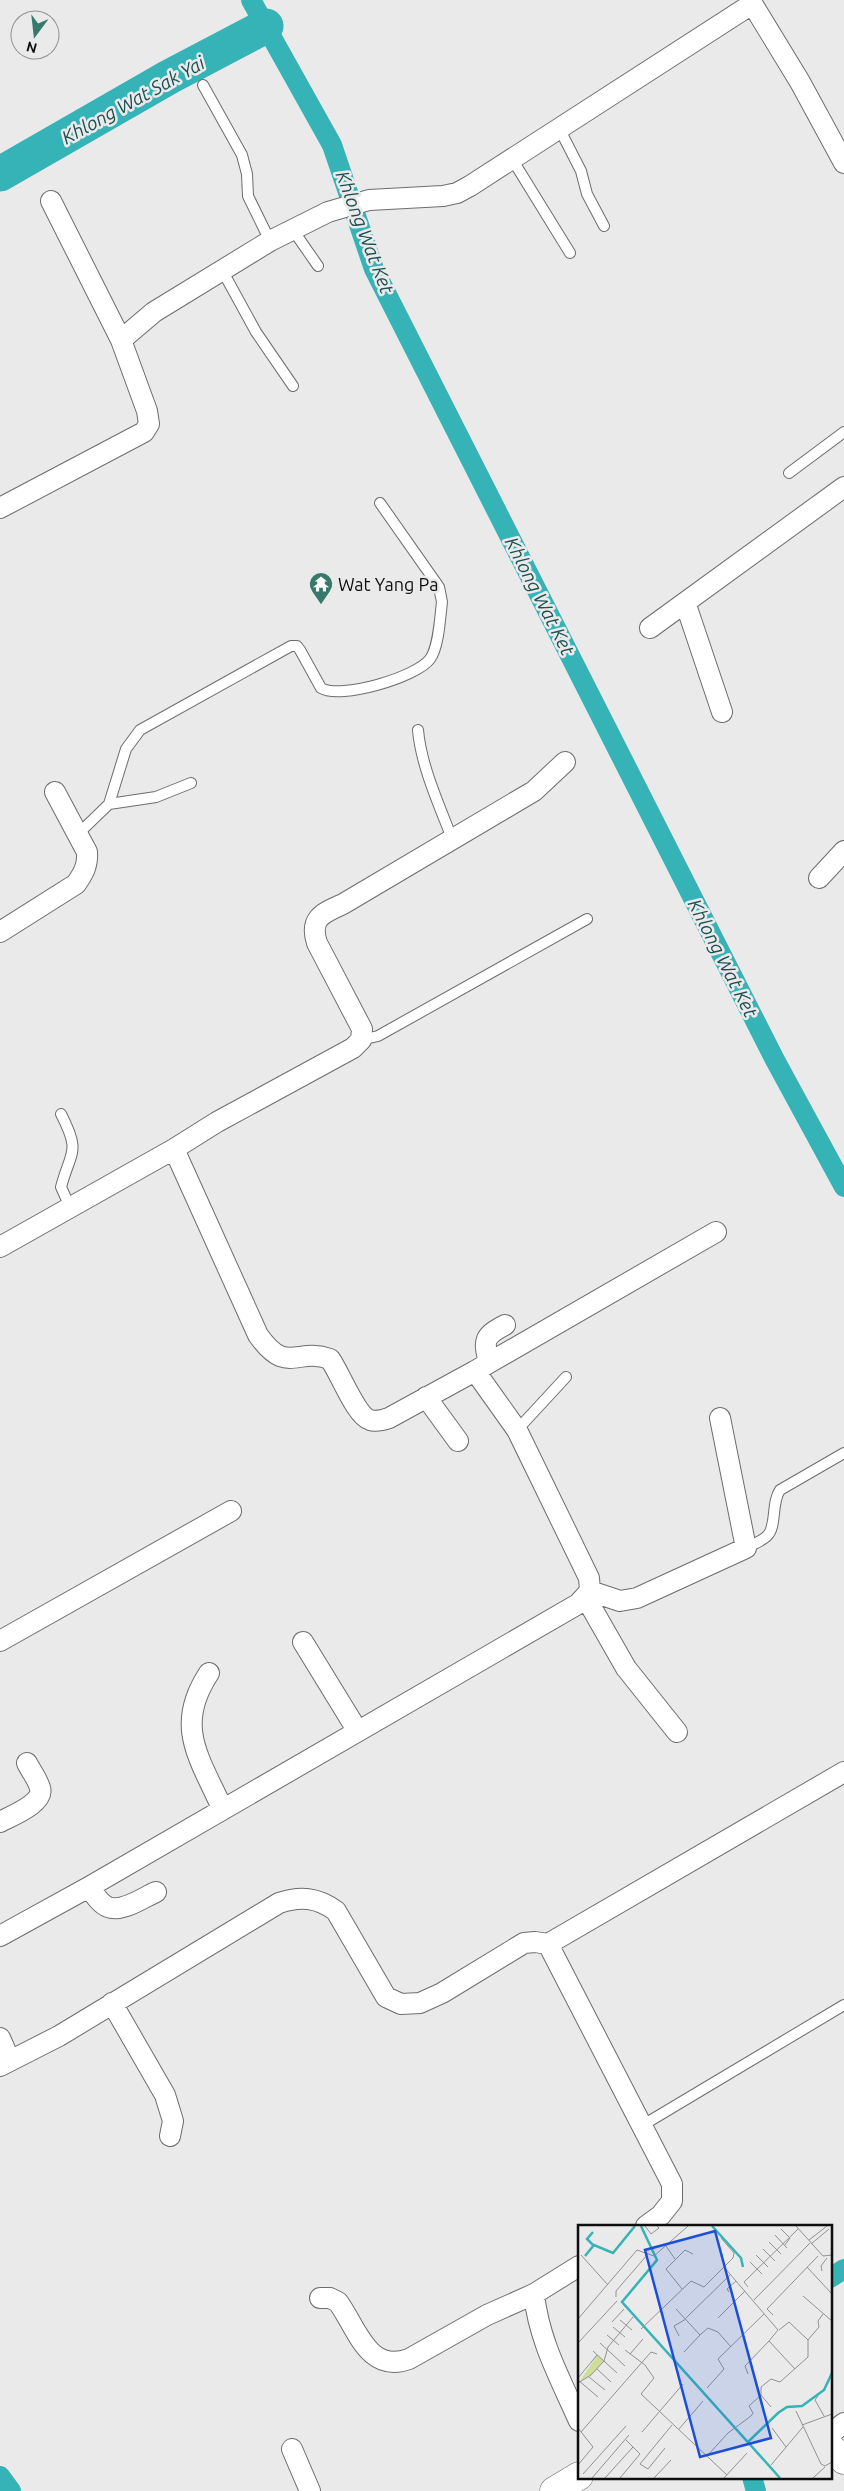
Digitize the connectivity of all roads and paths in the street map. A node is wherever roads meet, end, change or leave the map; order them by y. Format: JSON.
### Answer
{"nodes":[{"id":1,"x":751,"y":2,"type":"edge"},
{"id":2,"x":204,"y":85,"type":"dead end"},
{"id":3,"x":559,"y":128,"type":"junction"},
{"id":4,"x":512,"y":159,"type":"junction"},
{"id":5,"x":844,"y":164,"type":"edge"},
{"id":6,"x":51,"y":201,"type":"dead end"},
{"id":7,"x":604,"y":226,"type":"dead end"},
{"id":8,"x":293,"y":230,"type":"junction"},
{"id":9,"x":270,"y":241,"type":"junction"},
{"id":10,"x":570,"y":253,"type":"dead end"},
{"id":11,"x":318,"y":266,"type":"dead end"},
{"id":12,"x":222,"y":270,"type":"junction"},
{"id":13,"x":121,"y":340,"type":"junction"},
{"id":14,"x":293,"y":386,"type":"dead end"},
{"id":15,"x":844,"y":432,"type":"edge"},
{"id":16,"x":789,"y":473,"type":"dead end"},
{"id":17,"x":844,"y":487,"type":"edge"},
{"id":18,"x":380,"y":503,"type":"dead end"},
{"id":19,"x":0,"y":508,"type":"edge"},
{"id":20,"x":686,"y":605,"type":"junction"},
{"id":21,"x":650,"y":628,"type":"dead end"},
{"id":22,"x":722,"y":712,"type":"dead end"},
{"id":23,"x":418,"y":730,"type":"dead end"},
{"id":24,"x":565,"y":762,"type":"dead end"},
{"id":25,"x":191,"y":783,"type":"dead end"},
{"id":26,"x":55,"y":792,"type":"dead end"},
{"id":27,"x":109,"y":804,"type":"junction"},
{"id":28,"x":78,"y":834,"type":"junction"},
{"id":29,"x":453,"y":840,"type":"junction"},
{"id":30,"x":844,"y":851,"type":"edge"},
{"id":31,"x":819,"y":878,"type":"dead end"},
{"id":32,"x":587,"y":919,"type":"dead end"},
{"id":33,"x":0,"y":932,"type":"edge"},
{"id":34,"x":361,"y":1040,"type":"junction"},
{"id":35,"x":61,"y":1114,"type":"dead end"},
{"id":36,"x":174,"y":1149,"type":"junction"},
{"id":37,"x":70,"y":1207,"type":"junction"},
{"id":38,"x":716,"y":1232,"type":"dead end"},
{"id":39,"x":0,"y":1246,"type":"edge"},
{"id":40,"x":505,"y":1325,"type":"dead end"},
{"id":41,"x":482,"y":1367,"type":"junction"},
{"id":42,"x":566,"y":1377,"type":"dead end"},
{"id":43,"x":426,"y":1398,"type":"junction"},
{"id":44,"x":720,"y":1418,"type":"dead end"},
{"id":45,"x":517,"y":1430,"type":"junction"},
{"id":46,"x":458,"y":1441,"type":"dead end"},
{"id":47,"x":844,"y":1453,"type":"edge"},
{"id":48,"x":231,"y":1512,"type":"dead end"},
{"id":49,"x":746,"y":1548,"type":"junction"},
{"id":50,"x":588,"y":1594,"type":"junction"},
{"id":51,"x":0,"y":1641,"type":"edge"},
{"id":52,"x":303,"y":1642,"type":"dead end"},
{"id":53,"x":209,"y":1673,"type":"dead end"},
{"id":54,"x":357,"y":1730,"type":"junction"},
{"id":55,"x":677,"y":1732,"type":"dead end"},
{"id":56,"x":27,"y":1763,"type":"dead end"},
{"id":57,"x":844,"y":1772,"type":"edge"},
{"id":58,"x":222,"y":1808,"type":"junction"},
{"id":59,"x":0,"y":1822,"type":"edge"},
{"id":60,"x":89,"y":1887,"type":"junction"},
{"id":61,"x":156,"y":1892,"type":"dead end"},
{"id":62,"x":0,"y":1936,"type":"edge"},
{"id":63,"x":548,"y":1944,"type":"junction"},
{"id":64,"x":112,"y":2004,"type":"junction"},
{"id":65,"x":844,"y":2005,"type":"edge"},
{"id":66,"x":0,"y":2038,"type":"edge"},
{"id":67,"x":5,"y":2063,"type":"edge"},
{"id":68,"x":643,"y":2125,"type":"junction"},
{"id":69,"x":170,"y":2136,"type":"dead end"},
{"id":70,"x":647,"y":2225,"type":"edge"},
{"id":71,"x":578,"y":2267,"type":"edge"},
{"id":72,"x":534,"y":2294,"type":"junction"},
{"id":73,"x":320,"y":2298,"type":"dead end"},
{"id":74,"x":578,"y":2419,"type":"edge"},
{"id":75,"x":844,"y":2424,"type":"edge"},
{"id":76,"x":832,"y":2433,"type":"edge"},
{"id":77,"x":832,"y":2448,"type":"edge"},
{"id":78,"x":292,"y":2449,"type":"dead end"},
{"id":79,"x":844,"y":2460,"type":"edge"},
{"id":80,"x":310,"y":2491,"type":"edge"}],
"edges":[{"from":1,"to":3,"type":"street"},
{"from":1,"to":5,"type":"street"},
{"from":2,"to":9,"type":"lane"},
{"from":3,"to":4,"type":"street"},
{"from":3,"to":7,"type":"lane"},
{"from":4,"to":8,"type":"street"},
{"from":4,"to":10,"type":"lane"},
{"from":6,"to":13,"type":"street"},
{"from":8,"to":9,"type":"street"},
{"from":8,"to":11,"type":"lane"},
{"from":9,"to":12,"type":"street"},
{"from":12,"to":13,"type":"street"},
{"from":12,"to":14,"type":"lane"},
{"from":13,"to":19,"type":"street"},
{"from":15,"to":16,"type":"lane"},
{"from":17,"to":20,"type":"street"},
{"from":18,"to":27,"type":"lane"},
{"from":20,"to":21,"type":"street"},
{"from":20,"to":22,"type":"street"},
{"from":23,"to":29,"type":"lane"},
{"from":24,"to":29,"type":"street"},
{"from":25,"to":27,"type":"lane"},
{"from":26,"to":28,"type":"street"},
{"from":27,"to":28,"type":"lane"},
{"from":28,"to":33,"type":"street"},
{"from":29,"to":34,"type":"street"},
{"from":30,"to":31,"type":"street"},
{"from":32,"to":34,"type":"lane"},
{"from":34,"to":36,"type":"street"},
{"from":35,"to":37,"type":"lane"},
{"from":36,"to":37,"type":"street"},
{"from":36,"to":43,"type":"street"},
{"from":37,"to":39,"type":"street"},
{"from":38,"to":41,"type":"street"},
{"from":40,"to":41,"type":"street"},
{"from":41,"to":43,"type":"street"},
{"from":41,"to":45,"type":"street"},
{"from":42,"to":45,"type":"lane"},
{"from":43,"to":46,"type":"street"},
{"from":44,"to":49,"type":"street"},
{"from":45,"to":50,"type":"street"},
{"from":47,"to":49,"type":"lane"},
{"from":48,"to":51,"type":"street"},
{"from":49,"to":50,"type":"street"},
{"from":50,"to":54,"type":"street"},
{"from":50,"to":55,"type":"street"},
{"from":52,"to":54,"type":"street"},
{"from":53,"to":58,"type":"street"},
{"from":54,"to":58,"type":"street"},
{"from":56,"to":59,"type":"street"},
{"from":57,"to":63,"type":"street"},
{"from":58,"to":60,"type":"street"},
{"from":60,"to":61,"type":"street"},
{"from":60,"to":62,"type":"street"},
{"from":63,"to":64,"type":"street"},
{"from":63,"to":68,"type":"street"},
{"from":64,"to":67,"type":"street"},
{"from":64,"to":69,"type":"street"},
{"from":65,"to":68,"type":"lane"},
{"from":66,"to":67,"type":"street"},
{"from":68,"to":70,"type":"street"},
{"from":71,"to":72,"type":"street"},
{"from":72,"to":73,"type":"street"},
{"from":72,"to":74,"type":"street"},
{"from":75,"to":76,"type":"street"},
{"from":77,"to":79,"type":"street"},
{"from":78,"to":80,"type":"street"}]}
